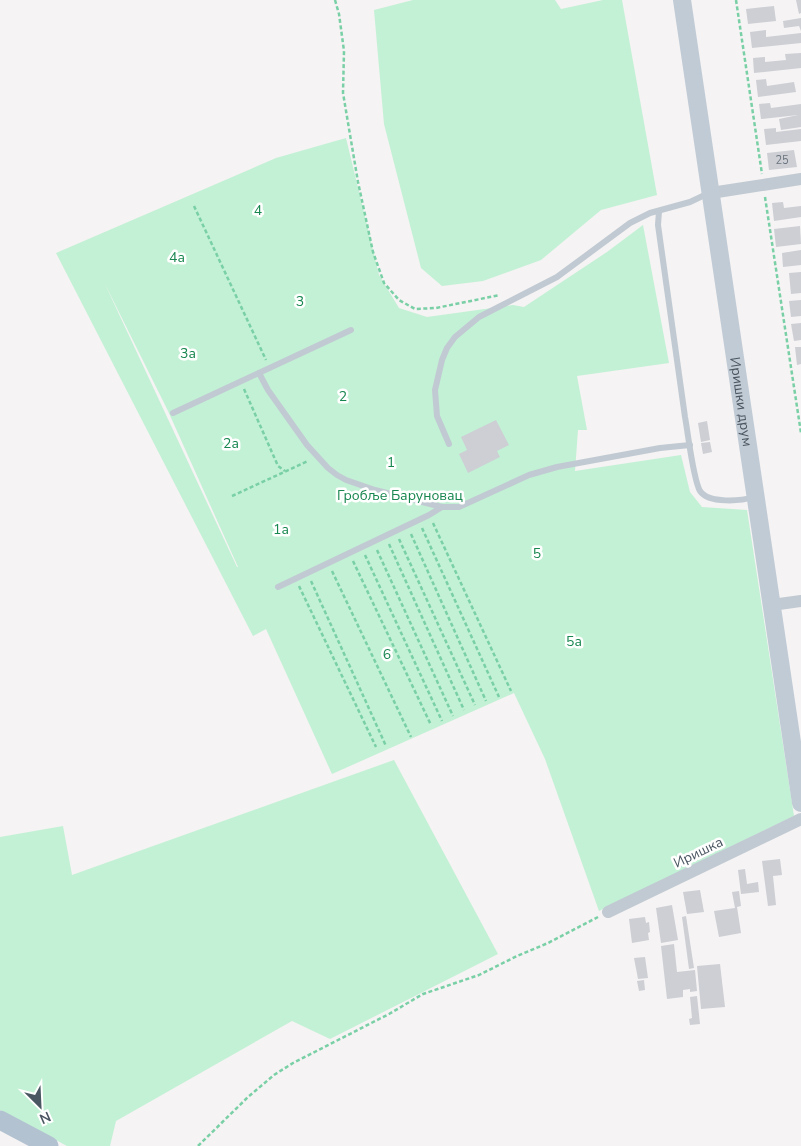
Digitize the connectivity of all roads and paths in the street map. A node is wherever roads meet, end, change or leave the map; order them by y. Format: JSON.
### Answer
{"nodes":[{"id":1,"x":335,"y":0,"type":"edge"},
{"id":2,"x":682,"y":0,"type":"edge"},
{"id":3,"x":736,"y":0,"type":"edge"},
{"id":4,"x":801,"y":179,"type":"edge"},
{"id":5,"x":763,"y":184,"type":"junction"},
{"id":6,"x":710,"y":193,"type":"junction"},
{"id":7,"x":194,"y":206,"type":"dead end"},
{"id":8,"x":659,"y":210,"type":"junction"},
{"id":9,"x":515,"y":297,"type":"junction"},
{"id":10,"x":351,"y":330,"type":"dead end"},
{"id":11,"x":270,"y":368,"type":"junction"},
{"id":12,"x":259,"y":373,"type":"junction"},
{"id":13,"x":240,"y":382,"type":"junction"},
{"id":14,"x":173,"y":413,"type":"dead end"},
{"id":15,"x":801,"y":433,"type":"edge"},
{"id":16,"x":449,"y":444,"type":"dead end"},
{"id":17,"x":690,"y":445,"type":"junction"},
{"id":18,"x":317,"y":457,"type":"junction"},
{"id":19,"x":285,"y":471,"type":"junction"},
{"id":20,"x":232,"y":496,"type":"dead end"},
{"id":21,"x":755,"y":496,"type":"junction"},
{"id":22,"x":442,"y":506,"type":"junction"},
{"id":23,"x":429,"y":515,"type":"junction"},
{"id":24,"x":418,"y":520,"type":"junction"},
{"id":25,"x":407,"y":525,"type":"junction"},
{"id":26,"x":395,"y":531,"type":"junction"},
{"id":27,"x":386,"y":536,"type":"junction"},
{"id":28,"x":373,"y":542,"type":"junction"},
{"id":29,"x":361,"y":547,"type":"junction"},
{"id":30,"x":350,"y":553,"type":"junction"},
{"id":31,"x":328,"y":563,"type":"junction"},
{"id":32,"x":307,"y":573,"type":"junction"},
{"id":33,"x":296,"y":578,"type":"junction"},
{"id":34,"x":278,"y":587,"type":"dead end"},
{"id":35,"x":801,"y":601,"type":"edge"},
{"id":36,"x":772,"y":605,"type":"junction"},
{"id":37,"x":511,"y":691,"type":"dead end"},
{"id":38,"x":499,"y":697,"type":"dead end"},
{"id":39,"x":486,"y":702,"type":"dead end"},
{"id":40,"x":475,"y":705,"type":"dead end"},
{"id":41,"x":464,"y":710,"type":"dead end"},
{"id":42,"x":453,"y":716,"type":"dead end"},
{"id":43,"x":442,"y":721,"type":"dead end"},
{"id":44,"x":431,"y":725,"type":"dead end"},
{"id":45,"x":411,"y":737,"type":"dead end"},
{"id":46,"x":386,"y":746,"type":"dead end"},
{"id":47,"x":376,"y":747,"type":"dead end"},
{"id":48,"x":801,"y":803,"type":"edge"},
{"id":49,"x":801,"y":819,"type":"edge"},
{"id":50,"x":608,"y":912,"type":"joint"},
{"id":51,"x":0,"y":1120,"type":"edge"},
{"id":52,"x":49,"y":1146,"type":"edge"},
{"id":53,"x":198,"y":1146,"type":"edge"}],
"edges":[{"from":1,"to":9,"type":"path"},
{"from":2,"to":6,"type":"street","name":"Иришки друм"},
{"from":3,"to":5,"type":"path"},
{"from":4,"to":5,"type":"street"},
{"from":5,"to":6,"type":"street"},
{"from":5,"to":15,"type":"path"},
{"from":6,"to":8,"type":"lane"},
{"from":6,"to":21,"type":"street","name":"Иришки друм"},
{"from":7,"to":11,"type":"path"},
{"from":8,"to":9,"type":"lane"},
{"from":8,"to":17,"type":"lane"},
{"from":9,"to":16,"type":"lane"},
{"from":10,"to":11,"type":"lane"},
{"from":11,"to":12,"type":"lane"},
{"from":12,"to":13,"type":"lane"},
{"from":12,"to":18,"type":"lane"},
{"from":13,"to":14,"type":"lane"},
{"from":13,"to":19,"type":"path"},
{"from":17,"to":21,"type":"lane"},
{"from":17,"to":22,"type":"lane"},
{"from":18,"to":19,"type":"path"},
{"from":18,"to":22,"type":"lane"},
{"from":19,"to":20,"type":"path"},
{"from":21,"to":36,"type":"street","name":"Иришки друм"},
{"from":22,"to":23,"type":"lane"},
{"from":23,"to":24,"type":"lane"},
{"from":23,"to":37,"type":"path"},
{"from":24,"to":25,"type":"lane"},
{"from":24,"to":38,"type":"path"},
{"from":25,"to":26,"type":"lane"},
{"from":25,"to":39,"type":"path"},
{"from":26,"to":27,"type":"lane"},
{"from":26,"to":40,"type":"path"},
{"from":27,"to":28,"type":"lane"},
{"from":27,"to":41,"type":"path"},
{"from":28,"to":29,"type":"lane"},
{"from":28,"to":42,"type":"path"},
{"from":29,"to":30,"type":"lane"},
{"from":29,"to":43,"type":"path"},
{"from":30,"to":31,"type":"lane"},
{"from":30,"to":44,"type":"path"},
{"from":31,"to":32,"type":"lane"},
{"from":31,"to":45,"type":"path"},
{"from":32,"to":33,"type":"lane"},
{"from":32,"to":46,"type":"path"},
{"from":33,"to":34,"type":"lane"},
{"from":33,"to":47,"type":"path"},
{"from":35,"to":36,"type":"street"},
{"from":36,"to":48,"type":"street","name":"Иришки друм"},
{"from":49,"to":50,"type":"street","name":"Иришка"},
{"from":50,"to":53,"type":"path"},
{"from":51,"to":52,"type":"main road"}]}
